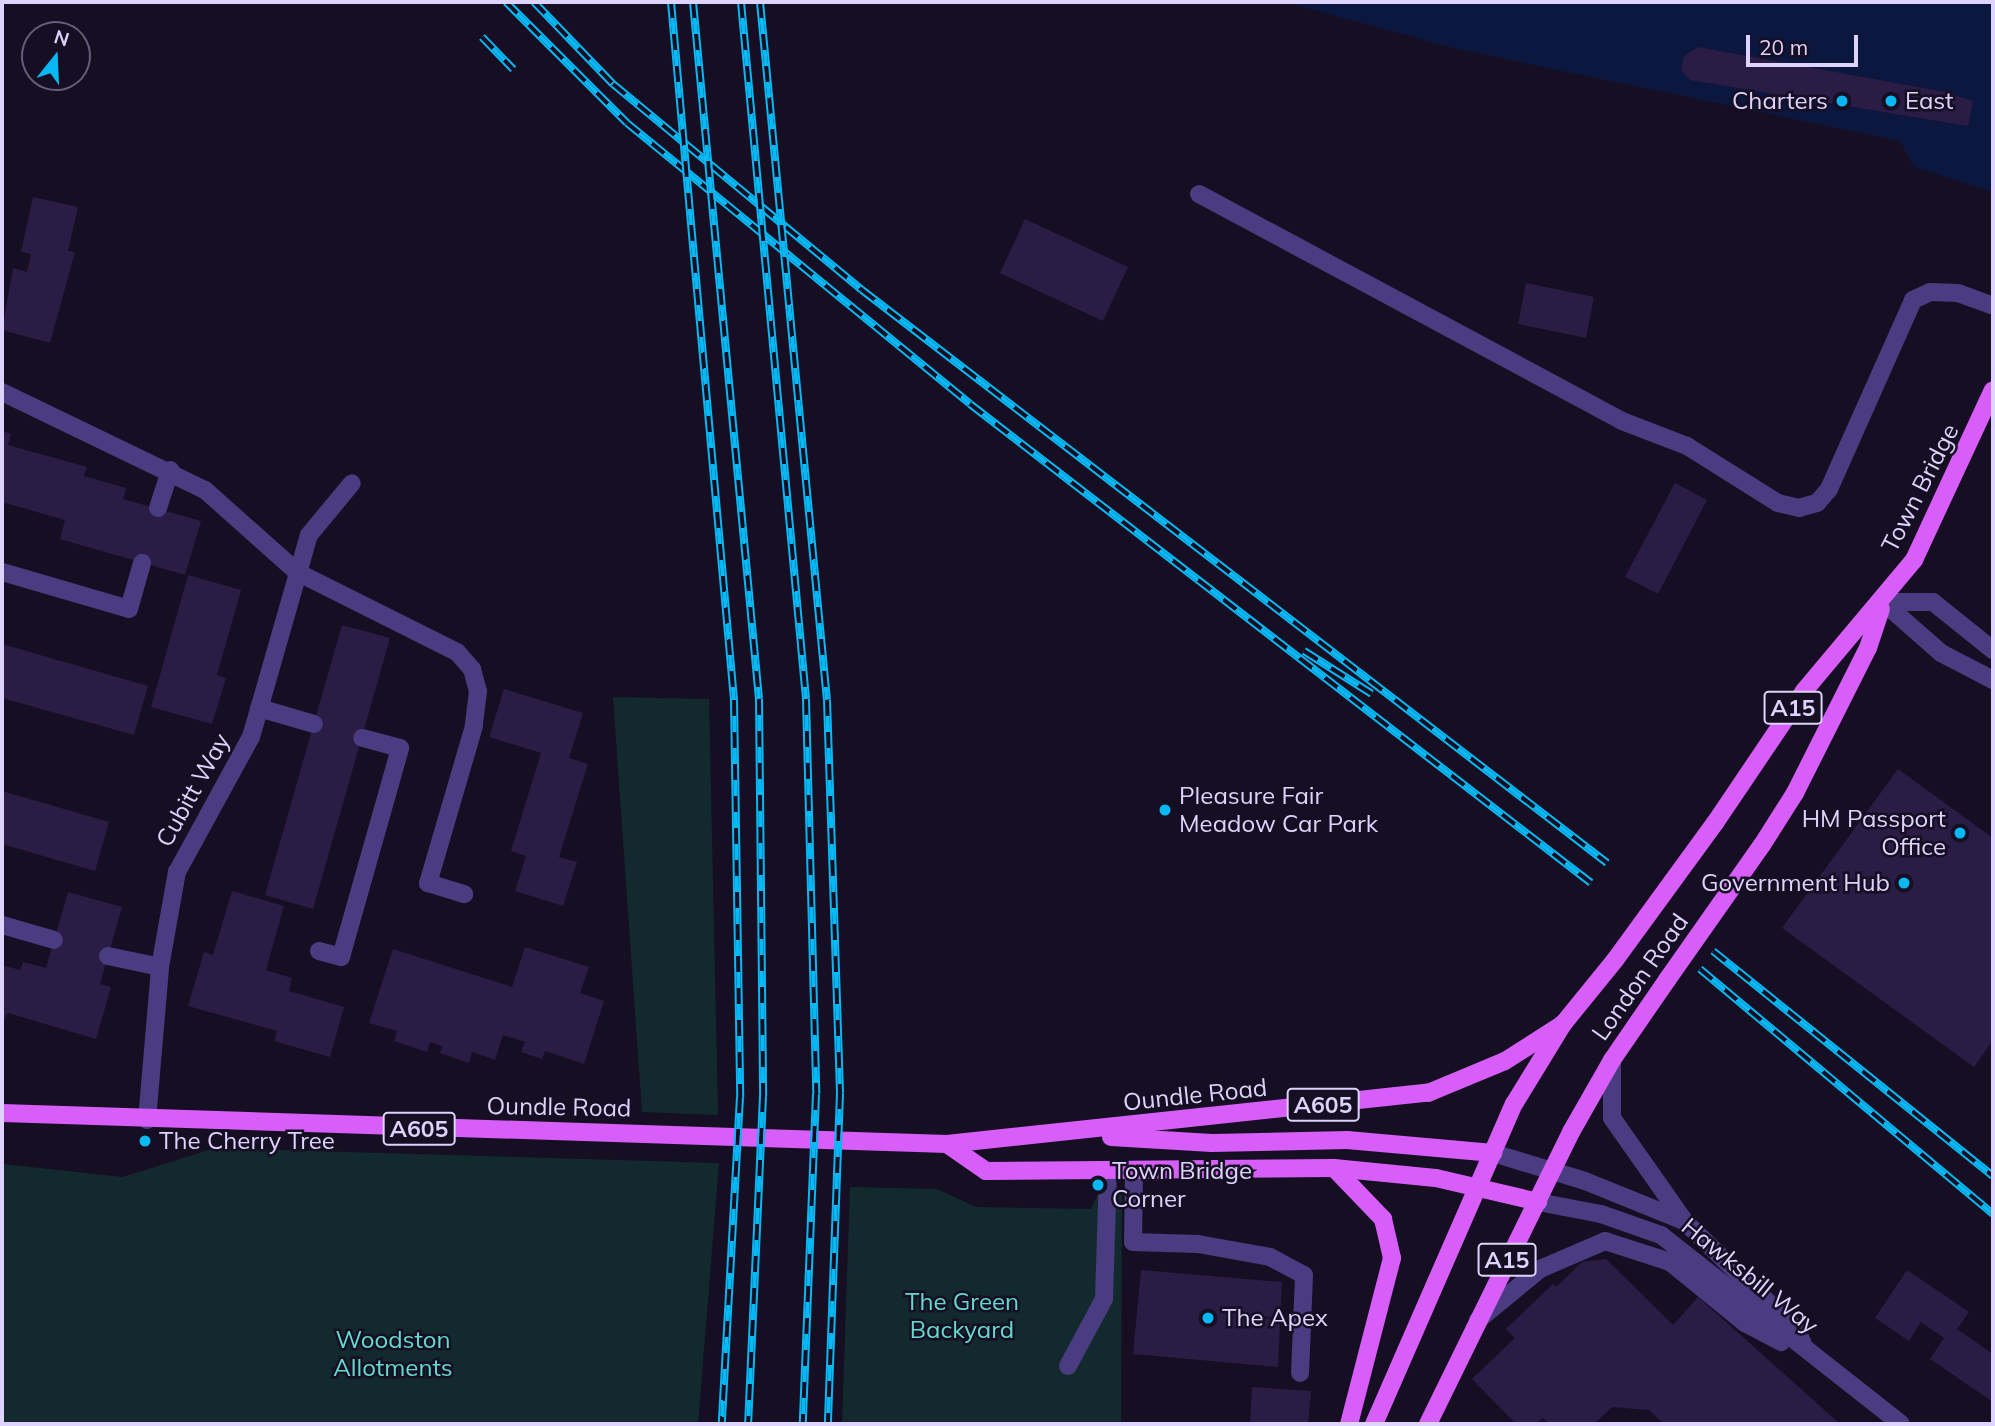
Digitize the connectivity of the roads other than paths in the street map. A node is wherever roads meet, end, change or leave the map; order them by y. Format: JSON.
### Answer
{"nodes":[{"id":1,"x":1199,"y":194,"type":"dead end"},
{"id":2,"x":1993,"y":306,"type":"edge"},
{"id":3,"x":1993,"y":390,"type":"edge"},
{"id":4,"x":2,"y":392,"type":"edge"},
{"id":5,"x":170,"y":470,"type":"junction"},
{"id":6,"x":352,"y":483,"type":"dead end"},
{"id":7,"x":158,"y":508,"type":"dead end"},
{"id":8,"x":142,"y":563,"type":"dead end"},
{"id":9,"x":2,"y":572,"type":"edge"},
{"id":10,"x":297,"y":572,"type":"junction"},
{"id":11,"x":1883,"y":602,"type":"junction"},
{"id":12,"x":1993,"y":650,"type":"edge"},
{"id":13,"x":1993,"y":680,"type":"edge"},
{"id":14,"x":259,"y":708,"type":"junction"},
{"id":15,"x":314,"y":724,"type":"dead end"},
{"id":16,"x":362,"y":738,"type":"dead end"},
{"id":17,"x":464,"y":894,"type":"dead end"},
{"id":18,"x":2,"y":925,"type":"edge"},
{"id":19,"x":54,"y":940,"type":"dead end"},
{"id":20,"x":319,"y":951,"type":"dead end"},
{"id":21,"x":108,"y":956,"type":"dead end"},
{"id":22,"x":160,"y":967,"type":"junction"},
{"id":23,"x":1563,"y":1024,"type":"junction"},
{"id":24,"x":1612,"y":1060,"type":"junction"},
{"id":25,"x":2,"y":1113,"type":"edge"},
{"id":26,"x":147,"y":1120,"type":"junction"},
{"id":27,"x":1066,"y":1134,"type":"junction"},
{"id":28,"x":947,"y":1144,"type":"junction"},
{"id":29,"x":1493,"y":1153,"type":"junction"},
{"id":30,"x":1334,"y":1168,"type":"junction"},
{"id":31,"x":1108,"y":1172,"type":"junction"},
{"id":32,"x":1134,"y":1172,"type":"junction"},
{"id":33,"x":1552,"y":1172,"type":"junction"},
{"id":34,"x":1478,"y":1187,"type":"junction"},
{"id":35,"x":1538,"y":1202,"type":"junction"},
{"id":36,"x":1684,"y":1221,"type":"junction"},
{"id":37,"x":1478,"y":1320,"type":"junction"},
{"id":38,"x":1809,"y":1356,"type":"junction"},
{"id":39,"x":1068,"y":1366,"type":"dead end"},
{"id":40,"x":1300,"y":1373,"type":"dead end"},
{"id":41,"x":1349,"y":1424,"type":"edge"},
{"id":42,"x":1374,"y":1424,"type":"edge"},
{"id":43,"x":1428,"y":1424,"type":"edge"},
{"id":44,"x":1901,"y":1424,"type":"edge"}],
"edges":[{"from":1,"to":2,"type":"street"},
{"from":3,"to":11,"type":"main road","name":"Town Bridge","number":"A15"},
{"from":4,"to":5,"type":"street"},
{"from":5,"to":7,"type":"street"},
{"from":5,"to":10,"type":"street"},
{"from":6,"to":10,"type":"street","name":"Cubitt Way"},
{"from":8,"to":9,"type":"street"},
{"from":10,"to":14,"type":"street","name":"Cubitt Way"},
{"from":10,"to":17,"type":"street"},
{"from":11,"to":12,"type":"street"},
{"from":11,"to":13,"type":"street"},
{"from":11,"to":23,"type":"main road","name":"London Road","number":"A15","bridge":true},
{"from":11,"to":24,"type":"main road","name":"London Road","number":"A15","bridge":true},
{"from":14,"to":15,"type":"street"},
{"from":14,"to":22,"type":"street","name":"Cubitt Way"},
{"from":16,"to":20,"type":"street"},
{"from":18,"to":19,"type":"street"},
{"from":21,"to":22,"type":"street"},
{"from":22,"to":26,"type":"street","name":"Cubitt Way"},
{"from":23,"to":27,"type":"main road","name":"Oundle Road","number":"A605"},
{"from":23,"to":29,"type":"main road","name":"London Road","number":"A15"},
{"from":24,"to":33,"type":"main road","name":"London Road","number":"A15"},
{"from":24,"to":36,"type":"street","name":"Hawksbill Way"},
{"from":25,"to":26,"type":"main road","name":"Oundle Road","number":"A605"},
{"from":26,"to":28,"type":"main road","name":"Oundle Road","number":"A605"},
{"from":27,"to":28,"type":"main road","name":"Oundle Road","number":"A605"},
{"from":27,"to":29,"type":"main road","name":"Oundle Road","number":"A605"},
{"from":28,"to":31,"type":"main road"},
{"from":29,"to":33,"type":"street","name":"Hawksbill Way"},
{"from":29,"to":34,"type":"main road","name":"London Road","number":"A15"},
{"from":30,"to":32,"type":"main road"},
{"from":30,"to":34,"type":"main road"},
{"from":30,"to":41,"type":"main road"},
{"from":31,"to":32,"type":"main road"},
{"from":31,"to":39,"type":"street"},
{"from":32,"to":40,"type":"street"},
{"from":33,"to":35,"type":"main road","name":"London Road","number":"A15"},
{"from":33,"to":36,"type":"street","name":"Hawksbill Way"},
{"from":34,"to":35,"type":"main road"},
{"from":34,"to":42,"type":"main road"},
{"from":35,"to":37,"type":"main road","name":"London Road","number":"A15"},
{"from":35,"to":38,"type":"street","name":"Hawksbill Way"},
{"from":36,"to":38,"type":"street","name":"Hawksbill Way"},
{"from":37,"to":38,"type":"street","name":"Hawksbill Way"},
{"from":37,"to":43,"type":"main road","name":"London Road","number":"A15"},
{"from":38,"to":44,"type":"street","name":"Hawksbill Way"}]}
